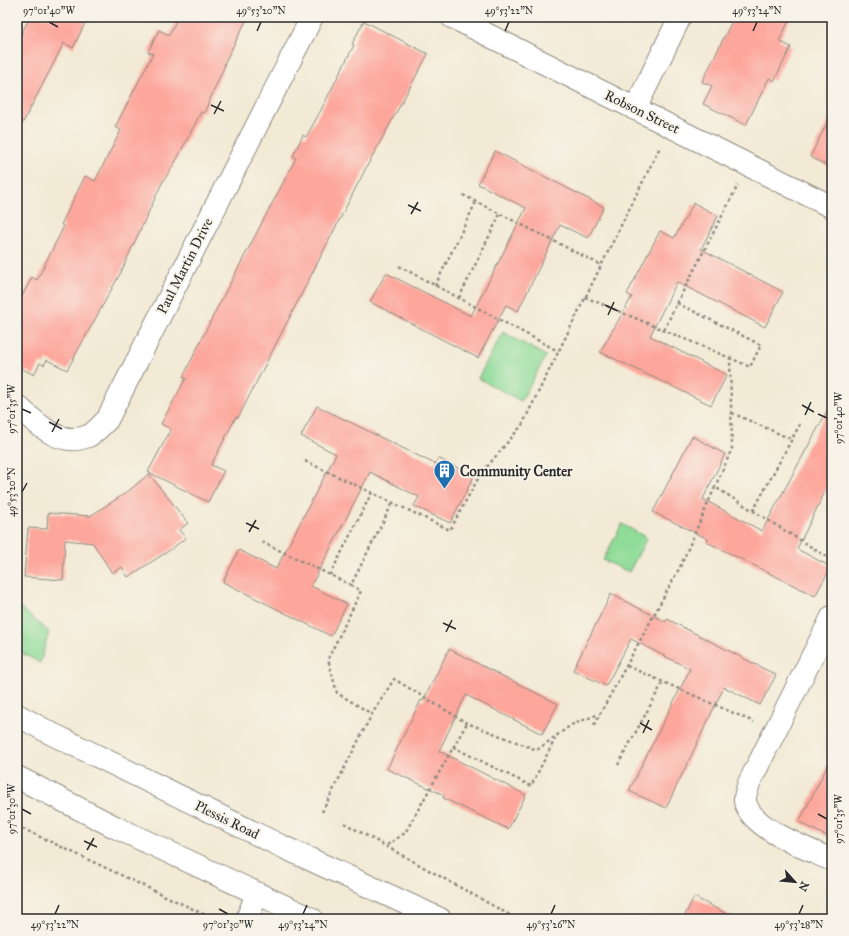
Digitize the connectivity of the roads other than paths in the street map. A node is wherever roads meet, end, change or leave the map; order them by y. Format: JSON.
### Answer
{"nodes":[{"id":1,"x":312,"y":17,"type":"edge"},
{"id":2,"x":452,"y":17,"type":"edge"},
{"id":3,"x":680,"y":17,"type":"edge"},
{"id":4,"x":635,"y":109,"type":"junction"},
{"id":5,"x":832,"y":207,"type":"edge"},
{"id":6,"x":17,"y":406,"type":"edge"},
{"id":7,"x":832,"y":617,"type":"edge"},
{"id":8,"x":17,"y":715,"type":"edge"},
{"id":9,"x":17,"y":777,"type":"edge"},
{"id":10,"x":832,"y":860,"type":"edge"},
{"id":11,"x":257,"y":894,"type":"junction"},
{"id":12,"x":247,"y":919,"type":"edge"},
{"id":13,"x":312,"y":919,"type":"edge"},
{"id":14,"x":440,"y":919,"type":"edge"}],
"edges":[{"from":1,"to":6,"type":"street","name":"Paul Martin Drive"},
{"from":2,"to":4,"type":"street","name":"Robson Street"},
{"from":3,"to":4,"type":"street"},
{"from":4,"to":5,"type":"street","name":"Robson Street"},
{"from":7,"to":10,"type":"street"},
{"from":8,"to":14,"type":"street","name":"Plessis Road"},
{"from":9,"to":11,"type":"street"},
{"from":11,"to":12,"type":"street"},
{"from":11,"to":13,"type":"street"}]}
